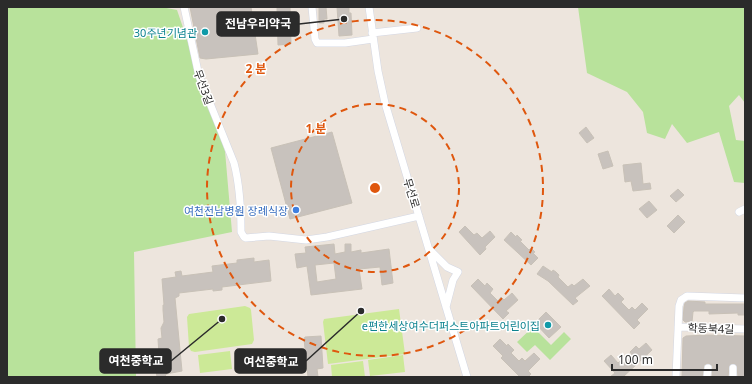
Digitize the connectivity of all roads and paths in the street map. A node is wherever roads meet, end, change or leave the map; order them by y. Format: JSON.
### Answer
{"nodes":[{"id":1,"x":184,"y":7,"type":"edge"},
{"id":2,"x":312,"y":7,"type":"edge"},
{"id":3,"x":369,"y":7,"type":"edge"},
{"id":4,"x":417,"y":28,"type":"dead end"},
{"id":5,"x":372,"y":36,"type":"junction"},
{"id":6,"x":419,"y":216,"type":"junction"},
{"id":7,"x":429,"y":249,"type":"junction"},
{"id":8,"x":745,"y":298,"type":"edge"},
{"id":9,"x":446,"y":308,"type":"junction"},
{"id":10,"x":678,"y":327,"type":"junction"},
{"id":11,"x":745,"y":329,"type":"edge"},
{"id":12,"x":708,"y":368,"type":"dead end"},
{"id":13,"x":733,"y":368,"type":"dead end"},
{"id":14,"x":466,"y":377,"type":"edge"},
{"id":15,"x":676,"y":377,"type":"edge"},
{"id":16,"x":708,"y":377,"type":"edge"},
{"id":17,"x":733,"y":377,"type":"edge"}],
"edges":[{"from":1,"to":6,"type":"street","name":"무선3길"},
{"from":2,"to":5,"type":"street"},
{"from":3,"to":5,"type":"street","name":"무선로"},
{"from":4,"to":5,"type":"street"},
{"from":5,"to":6,"type":"street","name":"무선로"},
{"from":6,"to":7,"type":"street","name":"무선로"},
{"from":7,"to":9,"type":"street","name":"무선로"},
{"from":7,"to":9,"type":"street"},
{"from":8,"to":10,"type":"street","name":"학동북4길"},
{"from":9,"to":14,"type":"street","name":"무선로"},
{"from":10,"to":11,"type":"street","name":"학동북4길"},
{"from":10,"to":15,"type":"street","name":"학동북4길"},
{"from":12,"to":16,"type":"street"},
{"from":13,"to":17,"type":"street"}]}
